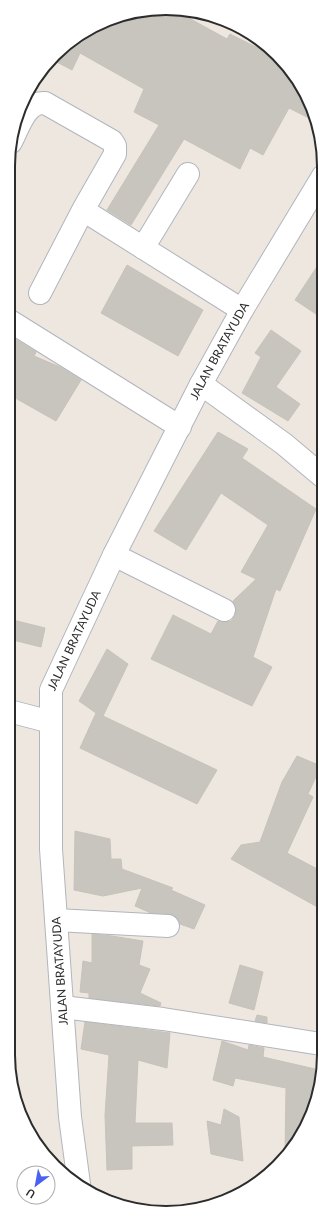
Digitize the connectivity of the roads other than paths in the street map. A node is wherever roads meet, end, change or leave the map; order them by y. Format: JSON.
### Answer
{"nodes":[{"id":1,"x":21,"y":122,"type":"edge"},
{"id":2,"x":188,"y":174,"type":"dead end"},
{"id":3,"x":317,"y":186,"type":"edge"},
{"id":4,"x":83,"y":210,"type":"junction"},
{"id":5,"x":143,"y":248,"type":"junction"},
{"id":6,"x":40,"y":292,"type":"dead end"},
{"id":7,"x":242,"y":310,"type":"junction"},
{"id":8,"x":15,"y":324,"type":"edge"},
{"id":9,"x":202,"y":384,"type":"junction"},
{"id":10,"x":180,"y":427,"type":"junction"},
{"id":11,"x":317,"y":472,"type":"edge"},
{"id":12,"x":114,"y":555,"type":"junction"},
{"id":13,"x":224,"y":610,"type":"dead end"},
{"id":14,"x":15,"y":713,"type":"edge"},
{"id":15,"x":51,"y":722,"type":"junction"},
{"id":16,"x":56,"y":920,"type":"junction"},
{"id":17,"x":168,"y":926,"type":"dead end"},
{"id":18,"x":62,"y":1006,"type":"junction"},
{"id":19,"x":317,"y":1043,"type":"edge"},
{"id":20,"x":78,"y":1178,"type":"edge"}],
"edges":[{"from":1,"to":4,"type":"street"},
{"from":2,"to":5,"type":"street"},
{"from":3,"to":7,"type":"street","name":"JALAN BRATAYUDA"},
{"from":4,"to":5,"type":"street"},
{"from":4,"to":6,"type":"street"},
{"from":5,"to":7,"type":"street"},
{"from":7,"to":9,"type":"street","name":"JALAN BRATAYUDA"},
{"from":8,"to":10,"type":"street"},
{"from":9,"to":10,"type":"street","name":"JALAN BRATAYUDA"},
{"from":9,"to":11,"type":"street"},
{"from":10,"to":12,"type":"street","name":"JALAN BRATAYUDA"},
{"from":12,"to":13,"type":"street"},
{"from":12,"to":15,"type":"street","name":"JALAN BRATAYUDA"},
{"from":14,"to":15,"type":"street"},
{"from":15,"to":16,"type":"street","name":"JALAN BRATAYUDA"},
{"from":16,"to":17,"type":"street"},
{"from":16,"to":18,"type":"street","name":"JALAN BRATAYUDA"},
{"from":18,"to":19,"type":"street"},
{"from":18,"to":20,"type":"street","name":"JALAN BRATAYUDA"}]}
